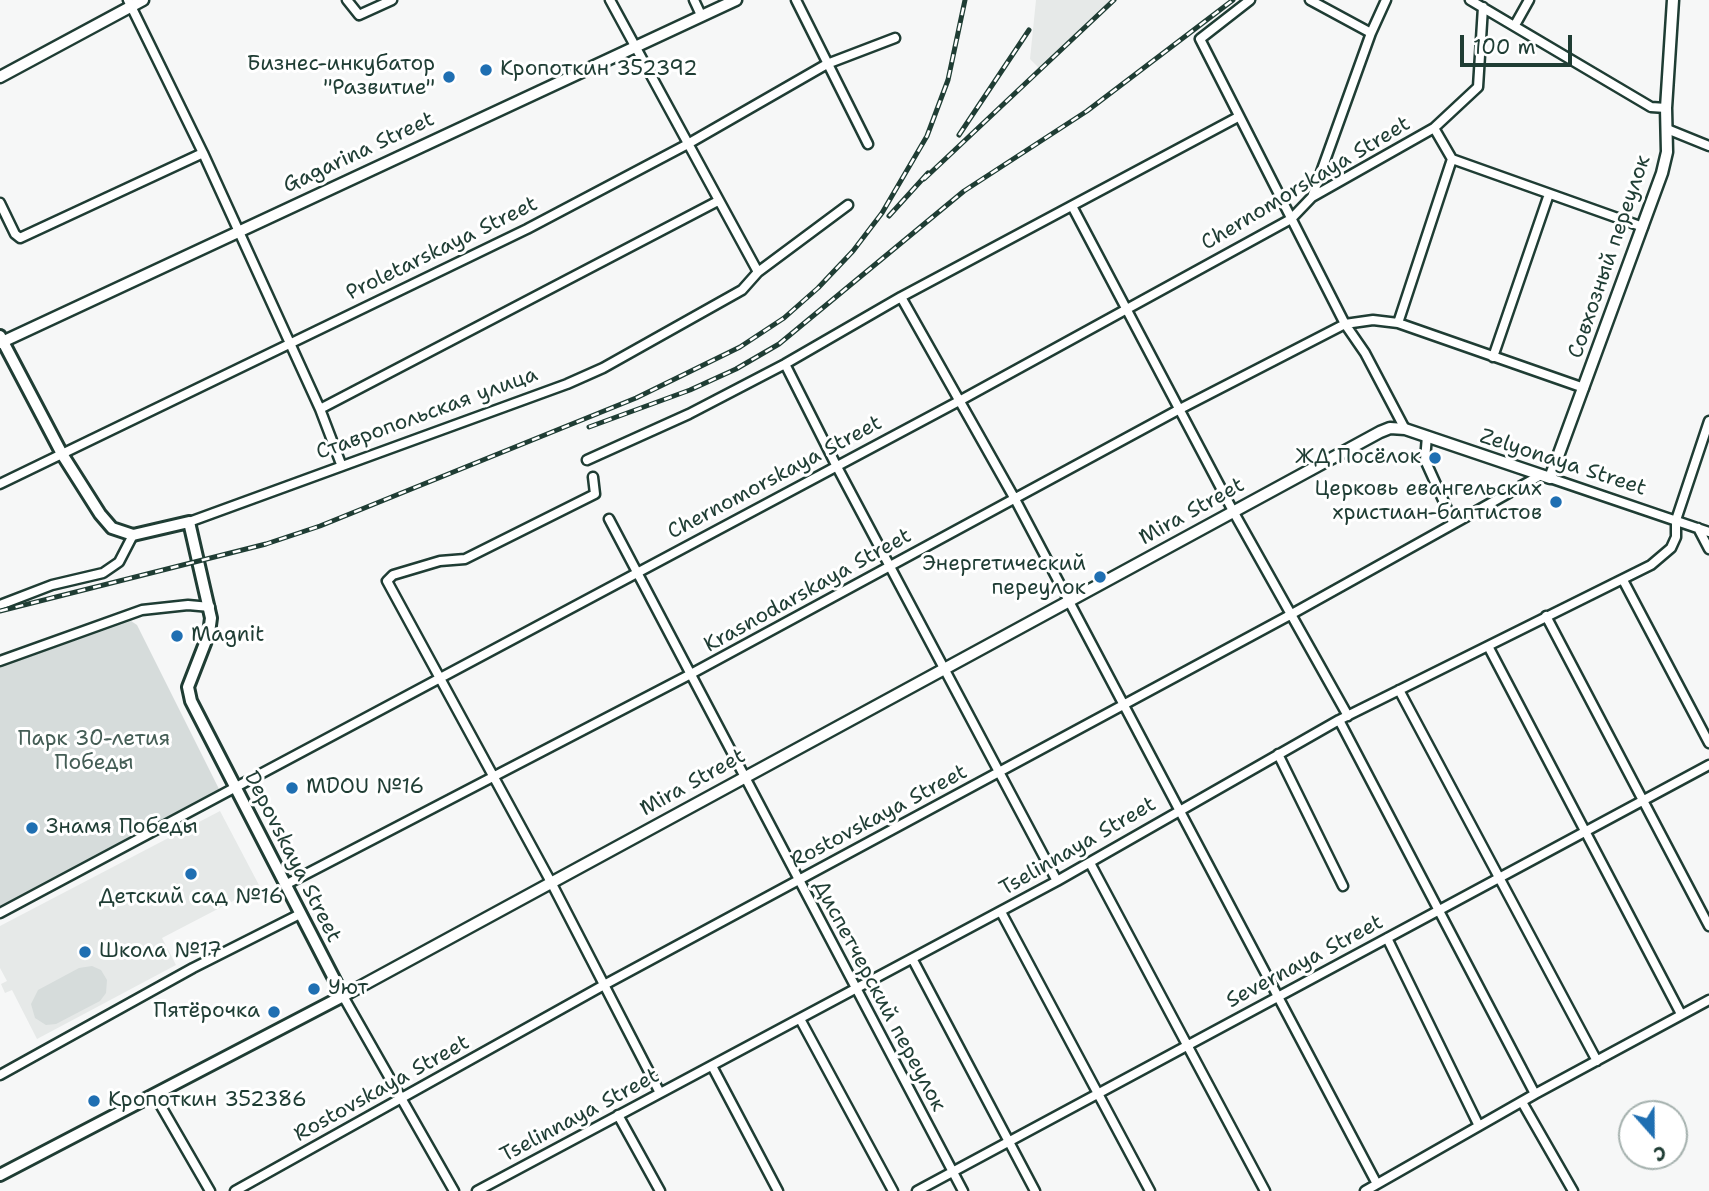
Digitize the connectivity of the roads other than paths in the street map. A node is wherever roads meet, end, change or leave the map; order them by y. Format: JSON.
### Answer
{"nodes":[{"id":1,"x":143,"y":0,"type":"edge"},
{"id":2,"x":348,"y":0,"type":"edge"},
{"id":3,"x":392,"y":0,"type":"edge"},
{"id":4,"x":610,"y":0,"type":"edge"},
{"id":5,"x":694,"y":0,"type":"edge"},
{"id":6,"x":736,"y":0,"type":"edge"},
{"id":7,"x":796,"y":0,"type":"edge"},
{"id":8,"x":1250,"y":0,"type":"edge"},
{"id":9,"x":1310,"y":0,"type":"edge"},
{"id":10,"x":1386,"y":0,"type":"edge"},
{"id":11,"x":1470,"y":0,"type":"edge"},
{"id":12,"x":1529,"y":0,"type":"edge"},
{"id":13,"x":1673,"y":0,"type":"edge"},
{"id":14,"x":129,"y":3,"type":"edge"},
{"id":15,"x":1483,"y":7,"type":"junction"},
{"id":16,"x":701,"y":16,"type":"junction"},
{"id":17,"x":1515,"y":25,"type":"junction"},
{"id":18,"x":1371,"y":33,"type":"junction"},
{"id":19,"x":895,"y":38,"type":"dead end"},
{"id":20,"x":632,"y":46,"type":"junction"},
{"id":21,"x":827,"y":64,"type":"junction"},
{"id":22,"x":0,"y":77,"type":"edge"},
{"id":23,"x":1666,"y":108,"type":"junction"},
{"id":24,"x":1238,"y":117,"type":"junction"},
{"id":25,"x":1434,"y":128,"type":"junction"},
{"id":26,"x":1667,"y":129,"type":"junction"},
{"id":27,"x":868,"y":144,"type":"dead end"},
{"id":28,"x":686,"y":145,"type":"junction"},
{"id":29,"x":1709,"y":146,"type":"edge"},
{"id":30,"x":203,"y":153,"type":"junction"},
{"id":31,"x":1452,"y":159,"type":"junction"},
{"id":32,"x":1549,"y":194,"type":"junction"},
{"id":33,"x":1312,"y":197,"type":"junction"},
{"id":34,"x":718,"y":201,"type":"junction"},
{"id":35,"x":0,"y":203,"type":"edge"},
{"id":36,"x":849,"y":205,"type":"dead end"},
{"id":37,"x":1072,"y":206,"type":"junction"},
{"id":38,"x":1290,"y":219,"type":"junction"},
{"id":39,"x":1643,"y":228,"type":"junction"},
{"id":40,"x":239,"y":232,"type":"junction"},
{"id":41,"x":758,"y":272,"type":"junction"},
{"id":42,"x":901,"y":297,"type":"junction"},
{"id":43,"x":1125,"y":310,"type":"junction"},
{"id":44,"x":1398,"y":323,"type":"junction"},
{"id":45,"x":1345,"y":324,"type":"junction"},
{"id":46,"x":1,"y":340,"type":"edge"},
{"id":47,"x":289,"y":342,"type":"junction"},
{"id":48,"x":1493,"y":357,"type":"junction"},
{"id":49,"x":785,"y":363,"type":"junction"},
{"id":50,"x":1584,"y":387,"type":"junction"},
{"id":51,"x":961,"y":400,"type":"junction"},
{"id":52,"x":320,"y":409,"type":"junction"},
{"id":53,"x":1178,"y":410,"type":"junction"},
{"id":54,"x":1709,"y":421,"type":"edge"},
{"id":55,"x":1405,"y":429,"type":"junction"},
{"id":56,"x":1427,"y":436,"type":"junction"},
{"id":57,"x":62,"y":454,"type":"junction"},
{"id":58,"x":587,"y":460,"type":"dead end"},
{"id":59,"x":341,"y":464,"type":"junction"},
{"id":60,"x":836,"y":465,"type":"junction"},
{"id":61,"x":1546,"y":476,"type":"junction"},
{"id":62,"x":593,"y":477,"type":"dead end"},
{"id":63,"x":0,"y":484,"type":"edge"},
{"id":64,"x":1016,"y":501,"type":"junction"},
{"id":65,"x":1233,"y":511,"type":"junction"},
{"id":66,"x":609,"y":519,"type":"dead end"},
{"id":67,"x":1676,"y":520,"type":"junction"},
{"id":68,"x":189,"y":522,"type":"junction"},
{"id":69,"x":1453,"y":522,"type":"junction"},
{"id":70,"x":1698,"y":528,"type":"junction"},
{"id":71,"x":1709,"y":532,"type":"edge"},
{"id":72,"x":132,"y":535,"type":"junction"},
{"id":73,"x":1709,"y":549,"type":"edge"},
{"id":74,"x":889,"y":565,"type":"junction"},
{"id":75,"x":635,"y":573,"type":"junction"},
{"id":76,"x":1623,"y":580,"type":"junction"},
{"id":77,"x":1068,"y":603,"type":"junction"},
{"id":78,"x":0,"y":605,"type":"edge"},
{"id":79,"x":210,"y":607,"type":"junction"},
{"id":80,"x":1290,"y":615,"type":"junction"},
{"id":81,"x":1546,"y":616,"type":"junction"},
{"id":82,"x":1488,"y":646,"type":"junction"},
{"id":83,"x":0,"y":661,"type":"edge"},
{"id":84,"x":946,"y":669,"type":"junction"},
{"id":85,"x":689,"y":675,"type":"junction"},
{"id":86,"x":440,"y":677,"type":"junction"},
{"id":87,"x":1399,"y":690,"type":"junction"},
{"id":88,"x":1121,"y":705,"type":"junction"},
{"id":89,"x":1343,"y":718,"type":"junction"},
{"id":90,"x":1709,"y":743,"type":"edge"},
{"id":91,"x":1278,"y":754,"type":"junction"},
{"id":92,"x":1709,"y":765,"type":"edge"},
{"id":93,"x":1000,"y":772,"type":"junction"},
{"id":94,"x":745,"y":775,"type":"junction"},
{"id":95,"x":495,"y":778,"type":"junction"},
{"id":96,"x":235,"y":789,"type":"junction"},
{"id":97,"x":1643,"y":801,"type":"junction"},
{"id":98,"x":1177,"y":810,"type":"junction"},
{"id":99,"x":1588,"y":832,"type":"junction"},
{"id":100,"x":1090,"y":863,"type":"junction"},
{"id":101,"x":1498,"y":876,"type":"junction"},
{"id":102,"x":798,"y":881,"type":"junction"},
{"id":103,"x":1057,"y":881,"type":"junction"},
{"id":104,"x":552,"y":884,"type":"junction"},
{"id":105,"x":285,"y":885,"type":"junction"},
{"id":106,"x":1343,"y":886,"type":"dead end"},
{"id":107,"x":1439,"y":909,"type":"junction"},
{"id":108,"x":1001,"y":912,"type":"junction"},
{"id":109,"x":0,"y":913,"type":"edge"},
{"id":110,"x":300,"y":914,"type":"junction"},
{"id":111,"x":1709,"y":926,"type":"edge"},
{"id":112,"x":1387,"y":938,"type":"junction"},
{"id":113,"x":913,"y":960,"type":"junction"},
{"id":114,"x":604,"y":985,"type":"junction"},
{"id":115,"x":855,"y":990,"type":"junction"},
{"id":116,"x":343,"y":996,"type":"junction"},
{"id":117,"x":1276,"y":996,"type":"junction"},
{"id":118,"x":1709,"y":1000,"type":"edge"},
{"id":119,"x":1681,"y":1014,"type":"junction"},
{"id":120,"x":800,"y":1018,"type":"junction"},
{"id":121,"x":1189,"y":1045,"type":"junction"},
{"id":122,"x":1597,"y":1061,"type":"junction"},
{"id":123,"x":712,"y":1066,"type":"junction"},
{"id":124,"x":0,"y":1075,"type":"edge"},
{"id":125,"x":660,"y":1093,"type":"junction"},
{"id":126,"x":154,"y":1094,"type":"junction"},
{"id":127,"x":1535,"y":1094,"type":"junction"},
{"id":128,"x":1097,"y":1095,"type":"junction"},
{"id":129,"x":400,"y":1099,"type":"junction"},
{"id":130,"x":1522,"y":1102,"type":"junction"},
{"id":131,"x":618,"y":1115,"type":"junction"},
{"id":132,"x":1479,"y":1126,"type":"junction"},
{"id":133,"x":1009,"y":1140,"type":"junction"},
{"id":134,"x":951,"y":1171,"type":"junction"},
{"id":135,"x":0,"y":1175,"type":"edge"},
{"id":136,"x":1377,"y":1184,"type":"junction"},
{"id":137,"x":210,"y":1191,"type":"edge"},
{"id":138,"x":235,"y":1191,"type":"edge"},
{"id":139,"x":454,"y":1191,"type":"edge"},
{"id":140,"x":477,"y":1191,"type":"edge"},
{"id":141,"x":660,"y":1191,"type":"edge"},
{"id":142,"x":778,"y":1191,"type":"edge"},
{"id":143,"x":893,"y":1191,"type":"edge"},
{"id":144,"x":918,"y":1191,"type":"edge"},
{"id":145,"x":963,"y":1191,"type":"edge"},
{"id":146,"x":1035,"y":1191,"type":"edge"},
{"id":147,"x":1150,"y":1191,"type":"edge"},
{"id":148,"x":1265,"y":1191,"type":"edge"},
{"id":149,"x":1365,"y":1191,"type":"edge"},
{"id":150,"x":1573,"y":1191,"type":"edge"}],
"edges":[{"from":1,"to":14,"type":"street"},
{"from":2,"to":3,"type":"street"},
{"from":4,"to":20,"type":"street"},
{"from":5,"to":16,"type":"street"},
{"from":6,"to":16,"type":"street","name":"Gagarina Street"},
{"from":7,"to":21,"type":"street"},
{"from":8,"to":24,"type":"street"},
{"from":9,"to":18,"type":"street"},
{"from":10,"to":18,"type":"street"},
{"from":11,"to":15,"type":"street"},
{"from":12,"to":17,"type":"street"},
{"from":13,"to":23,"type":"street","name":"Совхозный переулок"},
{"from":14,"to":22,"type":"street"},
{"from":14,"to":30,"type":"street"},
{"from":15,"to":17,"type":"street"},
{"from":15,"to":25,"type":"street","name":"Chernomorskaya Street"},
{"from":16,"to":20,"type":"street","name":"Gagarina Street"},
{"from":17,"to":23,"type":"street"},
{"from":18,"to":33,"type":"street"},
{"from":19,"to":21,"type":"street","name":"Proletarskaya Street"},
{"from":20,"to":28,"type":"street"},
{"from":20,"to":40,"type":"street","name":"Gagarina Street"},
{"from":21,"to":27,"type":"street"},
{"from":21,"to":28,"type":"street","name":"Proletarskaya Street"},
{"from":23,"to":26,"type":"street","name":"Совхозный переулок"},
{"from":24,"to":37,"type":"street"},
{"from":24,"to":38,"type":"street"},
{"from":25,"to":31,"type":"street"},
{"from":25,"to":33,"type":"street","name":"Chernomorskaya Street"},
{"from":26,"to":29,"type":"street"},
{"from":26,"to":39,"type":"street","name":"Совхозный переулок"},
{"from":28,"to":34,"type":"street"},
{"from":28,"to":47,"type":"street","name":"Proletarskaya Street"},
{"from":30,"to":35,"type":"street"},
{"from":30,"to":40,"type":"street"},
{"from":31,"to":32,"type":"street"},
{"from":31,"to":44,"type":"street"},
{"from":32,"to":39,"type":"street"},
{"from":32,"to":48,"type":"street"},
{"from":33,"to":38,"type":"street","name":"Chernomorskaya Street"},
{"from":34,"to":41,"type":"street"},
{"from":34,"to":52,"type":"street"},
{"from":36,"to":41,"type":"street","name":"Ставропольская улица"},
{"from":37,"to":42,"type":"street"},
{"from":37,"to":43,"type":"street"},
{"from":38,"to":43,"type":"street","name":"Chernomorskaya Street"},
{"from":38,"to":45,"type":"street"},
{"from":39,"to":50,"type":"street","name":"Совхозный переулок"},
{"from":40,"to":46,"type":"street","name":"Gagarina Street"},
{"from":40,"to":47,"type":"street"},
{"from":41,"to":59,"type":"street","name":"Ставропольская улица"},
{"from":42,"to":49,"type":"street"},
{"from":42,"to":51,"type":"street"},
{"from":43,"to":51,"type":"street","name":"Chernomorskaya Street"},
{"from":43,"to":53,"type":"street"},
{"from":44,"to":45,"type":"street"},
{"from":44,"to":48,"type":"street"},
{"from":45,"to":53,"type":"street","name":"Krasnodarskaya Street"},
{"from":45,"to":55,"type":"street"},
{"from":46,"to":57,"type":"main road"},
{"from":47,"to":52,"type":"street"},
{"from":47,"to":57,"type":"street","name":"Proletarskaya Street"},
{"from":48,"to":50,"type":"street"},
{"from":49,"to":58,"type":"street"},
{"from":49,"to":60,"type":"street"},
{"from":50,"to":61,"type":"street","name":"Совхозный переулок"},
{"from":51,"to":60,"type":"street","name":"Chernomorskaya Street"},
{"from":51,"to":64,"type":"street"},
{"from":52,"to":59,"type":"street"},
{"from":53,"to":64,"type":"street","name":"Krasnodarskaya Street"},
{"from":53,"to":65,"type":"street"},
{"from":54,"to":67,"type":"street","name":"Tselinnaya Street"},
{"from":55,"to":56,"type":"street","name":"Zelyonaya Street"},
{"from":55,"to":65,"type":"street","name":"Mira Street"},
{"from":56,"to":61,"type":"street","name":"Zelyonaya Street"},
{"from":56,"to":69,"type":"street"},
{"from":57,"to":63,"type":"street","name":"Proletarskaya Street"},
{"from":57,"to":72,"type":"main road"},
{"from":59,"to":68,"type":"street","name":"Ставропольская улица"},
{"from":60,"to":74,"type":"street"},
{"from":60,"to":75,"type":"street","name":"Chernomorskaya Street"},
{"from":61,"to":67,"type":"street","name":"Zelyonaya Street"},
{"from":61,"to":69,"type":"street","name":"Rostovskaya Street"},
{"from":62,"to":86,"type":"street"},
{"from":64,"to":74,"type":"street","name":"Krasnodarskaya Street"},
{"from":64,"to":77,"type":"street"},
{"from":65,"to":77,"type":"street","name":"Mira Street"},
{"from":65,"to":80,"type":"street"},
{"from":66,"to":75,"type":"street","name":"Диспетчерский переулок"},
{"from":67,"to":70,"type":"street","name":"Zelyonaya Street"},
{"from":67,"to":76,"type":"street","name":"Tselinnaya Street"},
{"from":68,"to":72,"type":"main road","name":"Ставропольская улица"},
{"from":68,"to":79,"type":"main road","name":"Depovskaya Street"},
{"from":69,"to":80,"type":"street","name":"Rostovskaya Street"},
{"from":70,"to":71,"type":"street","name":"Zelyonaya Street"},
{"from":70,"to":73,"type":"street"},
{"from":72,"to":78,"type":"street"},
{"from":74,"to":84,"type":"street"},
{"from":74,"to":85,"type":"street","name":"Krasnodarskaya Street"},
{"from":75,"to":85,"type":"street","name":"Диспетчерский переулок"},
{"from":75,"to":86,"type":"street","name":"Chernomorskaya Street"},
{"from":76,"to":81,"type":"street","name":"Tselinnaya Street"},
{"from":76,"to":90,"type":"street"},
{"from":77,"to":84,"type":"street","name":"Mira Street"},
{"from":77,"to":88,"type":"street"},
{"from":79,"to":83,"type":"street"},
{"from":79,"to":96,"type":"main road","name":"Depovskaya Street"},
{"from":80,"to":88,"type":"street","name":"Rostovskaya Street"},
{"from":80,"to":89,"type":"street"},
{"from":81,"to":82,"type":"street","name":"Tselinnaya Street"},
{"from":81,"to":97,"type":"street"},
{"from":82,"to":87,"type":"street","name":"Tselinnaya Street"},
{"from":82,"to":99,"type":"street"},
{"from":84,"to":93,"type":"street"},
{"from":84,"to":94,"type":"street","name":"Mira Street"},
{"from":85,"to":94,"type":"street","name":"Диспетчерский переулок"},
{"from":85,"to":95,"type":"street","name":"Krasnodarskaya Street"},
{"from":86,"to":95,"type":"street"},
{"from":86,"to":96,"type":"street","name":"Chernomorskaya Street"},
{"from":87,"to":89,"type":"street","name":"Tselinnaya Street"},
{"from":87,"to":101,"type":"street"},
{"from":88,"to":93,"type":"street","name":"Rostovskaya Street"},
{"from":88,"to":98,"type":"street"},
{"from":89,"to":91,"type":"street","name":"Tselinnaya Street"},
{"from":89,"to":107,"type":"street"},
{"from":91,"to":98,"type":"street","name":"Tselinnaya Street"},
{"from":91,"to":106,"type":"street"},
{"from":92,"to":97,"type":"street","name":"Severnaya Street"},
{"from":93,"to":102,"type":"street","name":"Rostovskaya Street"},
{"from":93,"to":103,"type":"street"},
{"from":94,"to":102,"type":"street","name":"Диспетчерский переулок"},
{"from":94,"to":104,"type":"street","name":"Mira Street"},
{"from":95,"to":104,"type":"street"},
{"from":95,"to":105,"type":"street","name":"Krasnodarskaya Street"},
{"from":96,"to":105,"type":"main road","name":"Depovskaya Street"},
{"from":96,"to":109,"type":"street","name":"Chernomorskaya Street"},
{"from":97,"to":99,"type":"street","name":"Severnaya Street"},
{"from":97,"to":111,"type":"street"},
{"from":98,"to":100,"type":"street","name":"Tselinnaya Street"},
{"from":98,"to":117,"type":"street"},
{"from":99,"to":101,"type":"street","name":"Severnaya Street"},
{"from":99,"to":119,"type":"street"},
{"from":100,"to":103,"type":"street","name":"Tselinnaya Street"},
{"from":100,"to":121,"type":"street"},
{"from":101,"to":107,"type":"street","name":"Severnaya Street"},
{"from":101,"to":122,"type":"street"},
{"from":102,"to":114,"type":"street","name":"Rostovskaya Street"},
{"from":102,"to":115,"type":"street","name":"Диспетчерский переулок"},
{"from":103,"to":108,"type":"street","name":"Tselinnaya Street"},
{"from":104,"to":114,"type":"street"},
{"from":104,"to":116,"type":"street","name":"Mira Street"},
{"from":105,"to":110,"type":"main road","name":"Depovskaya Street"},
{"from":107,"to":112,"type":"street","name":"Severnaya Street"},
{"from":107,"to":127,"type":"street"},
{"from":108,"to":113,"type":"street","name":"Tselinnaya Street"},
{"from":108,"to":128,"type":"street"},
{"from":110,"to":116,"type":"main road","name":"Depovskaya Street"},
{"from":110,"to":124,"type":"street"},
{"from":112,"to":117,"type":"street","name":"Severnaya Street"},
{"from":112,"to":132,"type":"street"},
{"from":113,"to":115,"type":"street","name":"Tselinnaya Street"},
{"from":113,"to":133,"type":"street"},
{"from":114,"to":125,"type":"street"},
{"from":114,"to":129,"type":"street","name":"Rostovskaya Street"},
{"from":115,"to":120,"type":"street","name":"Tselinnaya Street"},
{"from":115,"to":134,"type":"street","name":"Диспетчерский переулок"},
{"from":116,"to":126,"type":"main road","name":"Mira Street"},
{"from":116,"to":129,"type":"street","name":"Depovskaya Street"},
{"from":117,"to":121,"type":"street","name":"Severnaya Street"},
{"from":117,"to":136,"type":"street"},
{"from":118,"to":119,"type":"street"},
{"from":119,"to":122,"type":"street"},
{"from":120,"to":123,"type":"street","name":"Tselinnaya Street"},
{"from":120,"to":143,"type":"street"},
{"from":121,"to":128,"type":"street","name":"Severnaya Street"},
{"from":121,"to":148,"type":"street"},
{"from":122,"to":127,"type":"street"},
{"from":123,"to":125,"type":"street","name":"Tselinnaya Street"},
{"from":123,"to":142,"type":"street"},
{"from":125,"to":131,"type":"street","name":"Tselinnaya Street"},
{"from":126,"to":135,"type":"main road","name":"Mira Street"},
{"from":126,"to":137,"type":"street"},
{"from":127,"to":130,"type":"street"},
{"from":128,"to":133,"type":"street","name":"Severnaya Street"},
{"from":128,"to":147,"type":"street"},
{"from":129,"to":138,"type":"street","name":"Rostovskaya Street"},
{"from":129,"to":139,"type":"street","name":"Depovskaya Street"},
{"from":130,"to":132,"type":"street"},
{"from":130,"to":150,"type":"street"},
{"from":131,"to":140,"type":"street","name":"Tselinnaya Street"},
{"from":131,"to":141,"type":"street"},
{"from":132,"to":136,"type":"street"},
{"from":133,"to":134,"type":"street","name":"Severnaya Street"},
{"from":133,"to":146,"type":"street"},
{"from":134,"to":144,"type":"street","name":"Severnaya Street"},
{"from":134,"to":145,"type":"street","name":"Диспетчерский переулок"},
{"from":136,"to":149,"type":"street"}]}
